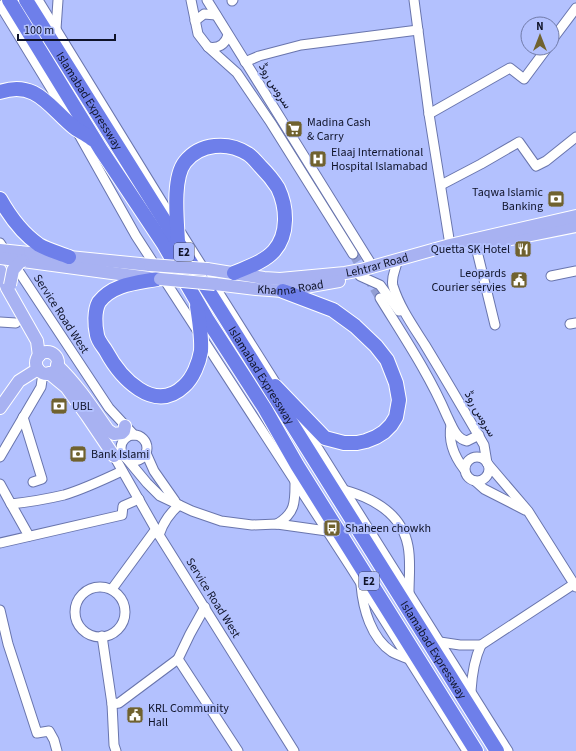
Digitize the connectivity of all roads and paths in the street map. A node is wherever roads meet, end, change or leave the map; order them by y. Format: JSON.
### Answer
{"nodes":[{"id":1,"x":9,"y":0,"type":"edge"},
{"id":2,"x":26,"y":0,"type":"edge"},
{"id":3,"x":38,"y":0,"type":"edge"},
{"id":4,"x":58,"y":0,"type":"edge"},
{"id":5,"x":191,"y":0,"type":"edge"},
{"id":6,"x":207,"y":0,"type":"edge"},
{"id":7,"x":414,"y":0,"type":"edge"},
{"id":8,"x":0,"y":5,"type":"edge"},
{"id":9,"x":576,"y":8,"type":"edge"},
{"id":10,"x":216,"y":15,"type":"junction"},
{"id":11,"x":195,"y":21,"type":"junction"},
{"id":12,"x":56,"y":29,"type":"junction"},
{"id":13,"x":560,"y":29,"type":"edge"},
{"id":14,"x":418,"y":30,"type":"junction"},
{"id":15,"x":228,"y":35,"type":"junction"},
{"id":16,"x":208,"y":47,"type":"junction"},
{"id":17,"x":540,"y":56,"type":"edge"},
{"id":18,"x":245,"y":62,"type":"junction"},
{"id":19,"x":0,"y":92,"type":"edge"},
{"id":20,"x":429,"y":114,"type":"junction"},
{"id":21,"x":76,"y":128,"type":"junction"},
{"id":22,"x":576,"y":137,"type":"edge"},
{"id":23,"x":96,"y":141,"type":"junction"},
{"id":24,"x":441,"y":185,"type":"junction"},
{"id":25,"x":0,"y":199,"type":"edge"},
{"id":26,"x":576,"y":216,"type":"edge"},
{"id":27,"x":576,"y":226,"type":"edge"},
{"id":28,"x":178,"y":228,"type":"junction"},
{"id":29,"x":0,"y":243,"type":"edge"},
{"id":30,"x":178,"y":243,"type":"junction"},
{"id":31,"x":450,"y":245,"type":"junction"},
{"id":32,"x":476,"y":246,"type":"junction"},
{"id":33,"x":0,"y":250,"type":"edge"},
{"id":34,"x":353,"y":254,"type":"tunnel mouth"},
{"id":35,"x":69,"y":257,"type":"junction"},
{"id":36,"x":0,"y":258,"type":"edge"},
{"id":37,"x":21,"y":258,"type":"junction"},
{"id":38,"x":150,"y":265,"type":"joint"},
{"id":39,"x":396,"y":266,"type":"junction"},
{"id":40,"x":373,"y":267,"type":"junction"},
{"id":41,"x":0,"y":270,"type":"edge"},
{"id":42,"x":576,"y":271,"type":"edge"},
{"id":43,"x":234,"y":273,"type":"junction"},
{"id":44,"x":360,"y":276,"type":"junction"},
{"id":45,"x":551,"y":276,"type":"dead end"},
{"id":46,"x":158,"y":279,"type":"junction"},
{"id":47,"x":283,"y":291,"type":"junction"},
{"id":48,"x":380,"y":298,"type":"tunnel mouth"},
{"id":49,"x":197,"y":302,"type":"junction"},
{"id":50,"x":405,"y":315,"type":"junction"},
{"id":51,"x":0,"y":322,"type":"edge"},
{"id":52,"x":16,"y":323,"type":"dead end"},
{"id":53,"x":495,"y":325,"type":"dead end"},
{"id":54,"x":200,"y":334,"type":"junction"},
{"id":55,"x":253,"y":362,"type":"junction"},
{"id":56,"x":44,"y":365,"type":"junction"},
{"id":57,"x":283,"y":395,"type":"junction"},
{"id":58,"x":0,"y":398,"type":"edge"},
{"id":59,"x":0,"y":408,"type":"edge"},
{"id":60,"x":23,"y":417,"type":"junction"},
{"id":61,"x":451,"y":425,"type":"junction"},
{"id":62,"x":125,"y":426,"type":"junction"},
{"id":63,"x":134,"y":435,"type":"junction"},
{"id":64,"x":479,"y":435,"type":"junction"},
{"id":65,"x":146,"y":453,"type":"junction"},
{"id":66,"x":0,"y":456,"type":"edge"},
{"id":67,"x":121,"y":456,"type":"junction"},
{"id":68,"x":487,"y":463,"type":"junction"},
{"id":69,"x":464,"y":469,"type":"junction"},
{"id":70,"x":122,"y":471,"type":"junction"},
{"id":71,"x":295,"y":480,"type":"junction"},
{"id":72,"x":475,"y":481,"type":"junction"},
{"id":73,"x":33,"y":482,"type":"dead end"},
{"id":74,"x":0,"y":484,"type":"edge"},
{"id":75,"x":344,"y":490,"type":"junction"},
{"id":76,"x":139,"y":499,"type":"junction"},
{"id":77,"x":11,"y":504,"type":"junction"},
{"id":78,"x":176,"y":506,"type":"junction"},
{"id":79,"x":528,"y":511,"type":"junction"},
{"id":80,"x":276,"y":524,"type":"junction"},
{"id":81,"x":159,"y":530,"type":"junction"},
{"id":82,"x":327,"y":531,"type":"junction"},
{"id":83,"x":29,"y":536,"type":"junction"},
{"id":84,"x":0,"y":543,"type":"edge"},
{"id":85,"x":360,"y":582,"type":"junction"},
{"id":86,"x":575,"y":585,"type":"edge"},
{"id":87,"x":112,"y":589,"type":"junction"},
{"id":88,"x":409,"y":592,"type":"junction"},
{"id":89,"x":205,"y":607,"type":"junction"},
{"id":90,"x":0,"y":610,"type":"edge"},
{"id":91,"x":102,"y":636,"type":"junction"},
{"id":92,"x":440,"y":642,"type":"junction"},
{"id":93,"x":4,"y":645,"type":"edge"},
{"id":94,"x":481,"y":645,"type":"junction"},
{"id":95,"x":178,"y":659,"type":"junction"},
{"id":96,"x":410,"y":659,"type":"junction"},
{"id":97,"x":471,"y":691,"type":"junction"},
{"id":98,"x":112,"y":704,"type":"junction"},
{"id":99,"x":57,"y":751,"type":"edge"},
{"id":100,"x":116,"y":751,"type":"edge"},
{"id":101,"x":238,"y":751,"type":"edge"},
{"id":102,"x":294,"y":751,"type":"edge"},
{"id":103,"x":467,"y":751,"type":"edge"},
{"id":104,"x":476,"y":751,"type":"edge"},
{"id":105,"x":497,"y":751,"type":"edge"},
{"id":106,"x":508,"y":751,"type":"edge"}],
"edges":[{"from":1,"to":23,"type":"highway","name":"Islamabad Expressway","number":"E2"},
{"from":2,"to":30,"type":"highway","name":"Islamabad Expressway","number":"E2"},
{"from":3,"to":12,"type":"street"},
{"from":4,"to":12,"type":"street"},
{"from":5,"to":11,"type":"street"},
{"from":6,"to":10,"type":"street","name":"سروس روڈ"},
{"from":7,"to":14,"type":"street"},
{"from":8,"to":21,"type":"street"},
{"from":9,"to":13,"type":"street"},
{"from":10,"to":11,"type":"street"},
{"from":10,"to":15,"type":"street","name":"سروس روڈ"},
{"from":11,"to":16,"type":"street"},
{"from":12,"to":28,"type":"street"},
{"from":14,"to":18,"type":"street"},
{"from":14,"to":20,"type":"street"},
{"from":15,"to":16,"type":"street"},
{"from":15,"to":18,"type":"street","name":"سروس روڈ"},
{"from":16,"to":34,"type":"street"},
{"from":17,"to":20,"type":"street"},
{"from":18,"to":40,"type":"street","name":"سروس روڈ"},
{"from":19,"to":21,"type":"highway"},
{"from":20,"to":24,"type":"street"},
{"from":21,"to":23,"type":"highway"},
{"from":21,"to":54,"type":"street"},
{"from":22,"to":24,"type":"street"},
{"from":23,"to":49,"type":"highway","name":"Islamabad Expressway","number":"E2"},
{"from":24,"to":31,"type":"street"},
{"from":25,"to":35,"type":"highway"},
{"from":26,"to":31,"type":"main road","name":"Lehtrar Road"},
{"from":27,"to":32,"type":"main road","name":"Khanna Road"},
{"from":28,"to":30,"type":"highway"},
{"from":28,"to":43,"type":"highway"},
{"from":28,"to":57,"type":"street"},
{"from":29,"to":62,"type":"street","name":"Service Road West"},
{"from":30,"to":55,"type":"highway","name":"Islamabad Expressway","number":"E2"},
{"from":31,"to":40,"type":"main road","name":"Lehtrar Road"},
{"from":32,"to":39,"type":"main road","name":"Khanna Road"},
{"from":32,"to":53,"type":"street"},
{"from":33,"to":37,"type":"main road","name":"Khanna Road","bridge":true},
{"from":35,"to":37,"type":"main road","name":"Khanna Road"},
{"from":35,"to":38,"type":"main road","name":"Khanna Road"},
{"from":36,"to":37,"type":"main road","name":"Khanna Road","bridge":true},
{"from":37,"to":46,"type":"main road","name":"Khanna Road"},
{"from":37,"to":56,"type":"main road","bridge":true},
{"from":38,"to":43,"type":"main road","name":"Lehtrar Road","bridge":true},
{"from":39,"to":44,"type":"main road","name":"Khanna Road"},
{"from":39,"to":50,"type":"street","name":"سروس روڈ"},
{"from":40,"to":43,"type":"main road","name":"Lehtrar Road"},
{"from":41,"to":56,"type":"main road"},
{"from":42,"to":45,"type":"street"},
{"from":44,"to":47,"type":"main road","name":"Khanna Road"},
{"from":44,"to":50,"type":"street"},
{"from":46,"to":47,"type":"main road","name":"Khanna Road","bridge":true},
{"from":46,"to":54,"type":"highway"},
{"from":47,"to":57,"type":"highway"},
{"from":48,"to":61,"type":"street"},
{"from":49,"to":54,"type":"highway"},
{"from":49,"to":104,"type":"highway","name":"Islamabad Expressway","number":"E2"},
{"from":50,"to":64,"type":"street","name":"سروس روڈ"},
{"from":51,"to":52,"type":"street"},
{"from":54,"to":71,"type":"street"},
{"from":55,"to":57,"type":"highway"},
{"from":55,"to":105,"type":"highway","name":"Islamabad Expressway","number":"E2"},
{"from":56,"to":58,"type":"main road"},
{"from":56,"to":59,"type":"main road"},
{"from":56,"to":60,"type":"street"},
{"from":56,"to":62,"type":"main road"},
{"from":56,"to":67,"type":"main road"},
{"from":57,"to":75,"type":"street"},
{"from":60,"to":66,"type":"street"},
{"from":60,"to":73,"type":"street"},
{"from":61,"to":64,"type":"street"},
{"from":61,"to":69,"type":"street"},
{"from":62,"to":63,"type":"street","name":"Service Road West"},
{"from":63,"to":65,"type":"street"},
{"from":63,"to":67,"type":"street"},
{"from":64,"to":68,"type":"street","name":"سروس روڈ"},
{"from":65,"to":67,"type":"street"},
{"from":65,"to":78,"type":"street"},
{"from":67,"to":70,"type":"street","name":"Service Road West"},
{"from":67,"to":78,"type":"street"},
{"from":68,"to":69,"type":"street"},
{"from":68,"to":72,"type":"street"},
{"from":68,"to":79,"type":"street","name":"سروس روڈ"},
{"from":69,"to":72,"type":"street"},
{"from":70,"to":76,"type":"street","name":"Service Road West"},
{"from":70,"to":77,"type":"street"},
{"from":71,"to":80,"type":"street"},
{"from":71,"to":82,"type":"street"},
{"from":72,"to":79,"type":"street"},
{"from":74,"to":77,"type":"street"},
{"from":75,"to":88,"type":"street"},
{"from":75,"to":88,"type":"street"},
{"from":76,"to":81,"type":"street","name":"Service Road West"},
{"from":76,"to":83,"type":"street"},
{"from":77,"to":83,"type":"street"},
{"from":78,"to":80,"type":"street"},
{"from":78,"to":81,"type":"street"},
{"from":79,"to":86,"type":"street","name":"سروس روڈ"},
{"from":80,"to":82,"type":"street"},
{"from":81,"to":87,"type":"street"},
{"from":81,"to":89,"type":"street","name":"Service Road West"},
{"from":82,"to":85,"type":"street"},
{"from":83,"to":84,"type":"street"},
{"from":85,"to":96,"type":"street"},
{"from":85,"to":96,"type":"street"},
{"from":86,"to":94,"type":"street"},
{"from":87,"to":91,"type":"street"},
{"from":87,"to":91,"type":"street"},
{"from":88,"to":92,"type":"street"},
{"from":89,"to":95,"type":"street"},
{"from":89,"to":102,"type":"street","name":"Service Road West"},
{"from":90,"to":93,"type":"street"},
{"from":91,"to":98,"type":"street"},
{"from":92,"to":94,"type":"street"},
{"from":92,"to":97,"type":"street"},
{"from":93,"to":99,"type":"street"},
{"from":94,"to":97,"type":"street"},
{"from":95,"to":98,"type":"street"},
{"from":95,"to":101,"type":"street"},
{"from":96,"to":103,"type":"street"},
{"from":97,"to":106,"type":"street"},
{"from":98,"to":100,"type":"street"}]}
